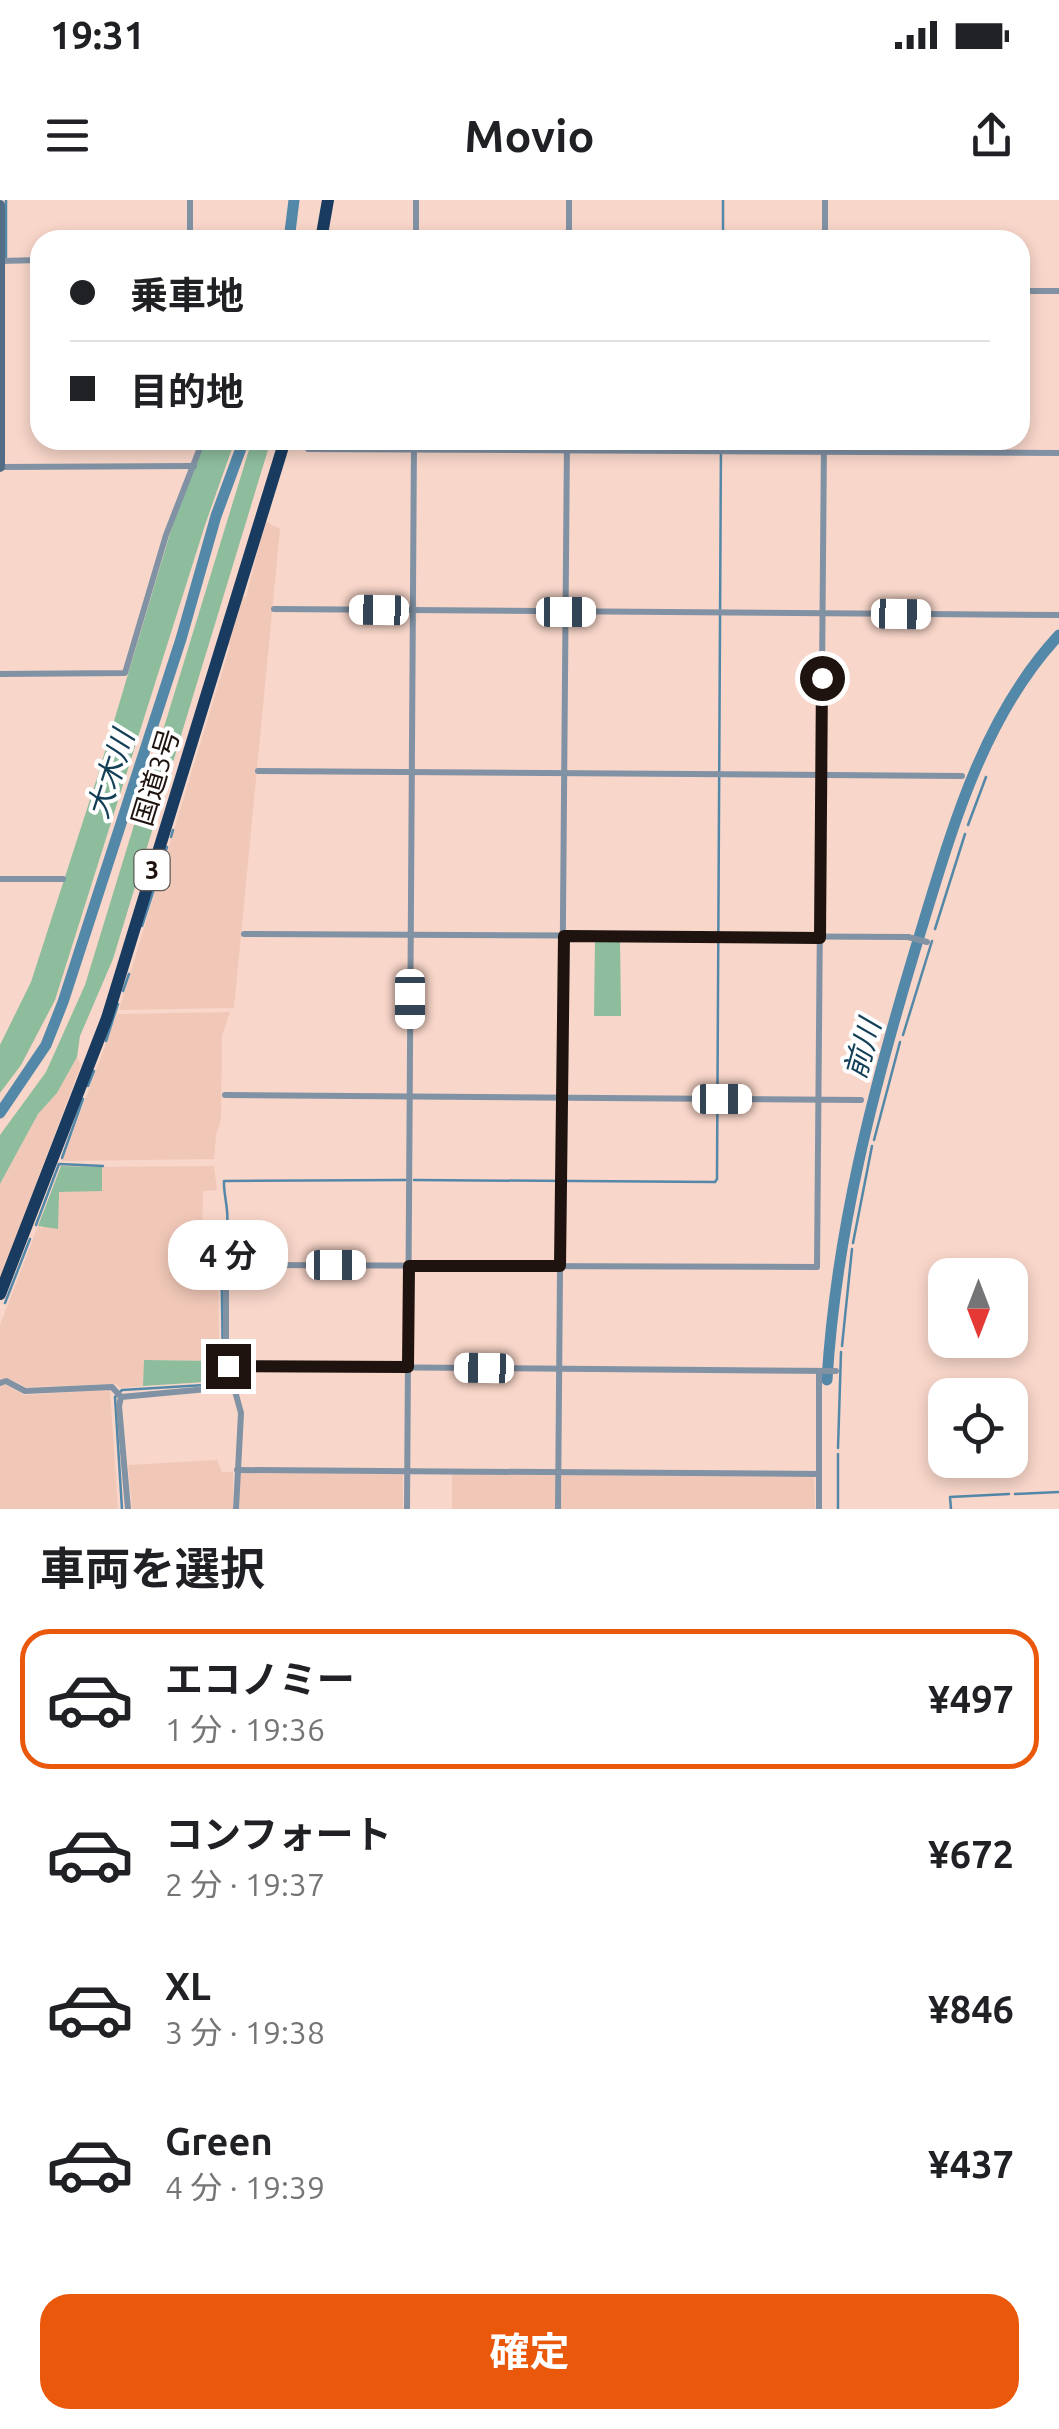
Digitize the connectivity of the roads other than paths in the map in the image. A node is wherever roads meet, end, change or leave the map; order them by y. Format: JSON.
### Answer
{"nodes":[{"id":1,"x":190,"y":200,"type":"edge"},
{"id":2,"x":328,"y":200,"type":"edge"},
{"id":3,"x":416,"y":200,"type":"edge"},
{"id":4,"x":569,"y":200,"type":"edge"},
{"id":5,"x":825,"y":200,"type":"edge"},
{"id":6,"x":0,"y":205,"type":"edge"},
{"id":7,"x":190,"y":230,"type":"edge"},
{"id":8,"x":323,"y":230,"type":"edge"},
{"id":9,"x":416,"y":230,"type":"edge"},
{"id":10,"x":569,"y":230,"type":"edge"},
{"id":11,"x":825,"y":230,"type":"edge"},
{"id":12,"x":30,"y":260,"type":"edge"},
{"id":13,"x":0,"y":261,"type":"edge"},
{"id":14,"x":1030,"y":291,"type":"edge"},
{"id":15,"x":1059,"y":291,"type":"edge"},
{"id":16,"x":200,"y":450,"type":"edge"},
{"id":17,"x":282,"y":450,"type":"edge"},
{"id":18,"x":414,"y":450,"type":"edge"},
{"id":19,"x":567,"y":450,"type":"joint"},
{"id":20,"x":824,"y":452,"type":"junction"},
{"id":21,"x":1059,"y":453,"type":"edge"},
{"id":22,"x":1,"y":466,"type":"edge"},
{"id":23,"x":194,"y":466,"type":"junction"},
{"id":24,"x":274,"y":609,"type":"dead end"},
{"id":25,"x":414,"y":610,"type":"junction"},
{"id":26,"x":566,"y":612,"type":"junction"},
{"id":27,"x":822,"y":613,"type":"junction"},
{"id":28,"x":1059,"y":616,"type":"edge"},
{"id":29,"x":0,"y":674,"type":"edge"},
{"id":30,"x":258,"y":771,"type":"dead end"},
{"id":31,"x":412,"y":772,"type":"junction"},
{"id":32,"x":564,"y":774,"type":"junction"},
{"id":33,"x":820,"y":775,"type":"junction"},
{"id":34,"x":962,"y":776,"type":"dead end"},
{"id":35,"x":0,"y":879,"type":"edge"},
{"id":36,"x":64,"y":879,"type":"dead end"},
{"id":37,"x":244,"y":934,"type":"dead end"},
{"id":38,"x":411,"y":934,"type":"junction"},
{"id":39,"x":564,"y":936,"type":"junction"},
{"id":40,"x":820,"y":938,"type":"junction"},
{"id":41,"x":927,"y":942,"type":"dead end"},
{"id":42,"x":225,"y":1095,"type":"dead end"},
{"id":43,"x":410,"y":1096,"type":"junction"},
{"id":44,"x":562,"y":1098,"type":"junction"},
{"id":45,"x":818,"y":1100,"type":"junction"},
{"id":46,"x":861,"y":1100,"type":"dead end"},
{"id":47,"x":409,"y":1266,"type":"junction"},
{"id":48,"x":560,"y":1266,"type":"junction"},
{"id":49,"x":0,"y":1294,"type":"edge"},
{"id":50,"x":228,"y":1366,"type":"junction"},
{"id":51,"x":408,"y":1367,"type":"junction"},
{"id":52,"x":560,"y":1369,"type":"junction"},
{"id":53,"x":820,"y":1371,"type":"junction"},
{"id":54,"x":836,"y":1371,"type":"dead end"},
{"id":55,"x":0,"y":1382,"type":"edge"},
{"id":56,"x":226,"y":1384,"type":"junction"},
{"id":57,"x":119,"y":1394,"type":"junction"},
{"id":58,"x":237,"y":1470,"type":"junction"},
{"id":59,"x":407,"y":1471,"type":"junction"},
{"id":60,"x":558,"y":1471,"type":"junction"},
{"id":61,"x":819,"y":1474,"type":"junction"},
{"id":62,"x":128,"y":1509,"type":"edge"},
{"id":63,"x":236,"y":1509,"type":"edge"},
{"id":64,"x":407,"y":1509,"type":"edge"},
{"id":65,"x":558,"y":1509,"type":"edge"},
{"id":66,"x":819,"y":1509,"type":"edge"}],
"edges":[{"from":1,"to":7,"type":"street"},
{"from":2,"to":8,"type":"highway"},
{"from":3,"to":9,"type":"street"},
{"from":4,"to":10,"type":"street"},
{"from":5,"to":11,"type":"street"},
{"from":6,"to":13,"type":"street"},
{"from":12,"to":13,"type":"street"},
{"from":13,"to":22,"type":"street"},
{"from":14,"to":15,"type":"street"},
{"from":16,"to":23,"type":"street"},
{"from":17,"to":49,"type":"highway","name":"国道3号","number":"3"},
{"from":18,"to":25,"type":"street"},
{"from":19,"to":20,"type":"street"},
{"from":19,"to":26,"type":"street"},
{"from":20,"to":21,"type":"street"},
{"from":20,"to":27,"type":"street"},
{"from":22,"to":23,"type":"street"},
{"from":23,"to":29,"type":"street"},
{"from":24,"to":25,"type":"street"},
{"from":25,"to":26,"type":"street"},
{"from":25,"to":31,"type":"street"},
{"from":26,"to":27,"type":"street"},
{"from":26,"to":32,"type":"street"},
{"from":27,"to":28,"type":"street"},
{"from":27,"to":33,"type":"street"},
{"from":30,"to":31,"type":"street"},
{"from":31,"to":32,"type":"street"},
{"from":31,"to":38,"type":"street"},
{"from":32,"to":33,"type":"street"},
{"from":32,"to":39,"type":"street"},
{"from":33,"to":34,"type":"street"},
{"from":33,"to":40,"type":"street"},
{"from":35,"to":36,"type":"street"},
{"from":37,"to":38,"type":"street"},
{"from":38,"to":39,"type":"street"},
{"from":38,"to":43,"type":"street"},
{"from":39,"to":40,"type":"street"},
{"from":39,"to":44,"type":"street"},
{"from":40,"to":41,"type":"street"},
{"from":40,"to":45,"type":"street"},
{"from":42,"to":43,"type":"street"},
{"from":43,"to":44,"type":"street"},
{"from":43,"to":47,"type":"street"},
{"from":44,"to":45,"type":"street"},
{"from":44,"to":48,"type":"street"},
{"from":45,"to":46,"type":"street"},
{"from":45,"to":48,"type":"street"},
{"from":47,"to":48,"type":"street"},
{"from":47,"to":50,"type":"street"},
{"from":47,"to":51,"type":"street"},
{"from":48,"to":52,"type":"street"},
{"from":50,"to":51,"type":"street"},
{"from":50,"to":56,"type":"street"},
{"from":51,"to":52,"type":"street"},
{"from":51,"to":59,"type":"street"},
{"from":52,"to":53,"type":"street"},
{"from":52,"to":60,"type":"street"},
{"from":53,"to":54,"type":"street"},
{"from":53,"to":61,"type":"street"},
{"from":55,"to":57,"type":"street"},
{"from":56,"to":57,"type":"street"},
{"from":56,"to":58,"type":"street"},
{"from":57,"to":62,"type":"street"},
{"from":58,"to":59,"type":"street"},
{"from":58,"to":63,"type":"street"},
{"from":59,"to":60,"type":"street"},
{"from":59,"to":64,"type":"street"},
{"from":60,"to":61,"type":"street"},
{"from":60,"to":65,"type":"street"},
{"from":61,"to":66,"type":"street"}]}
